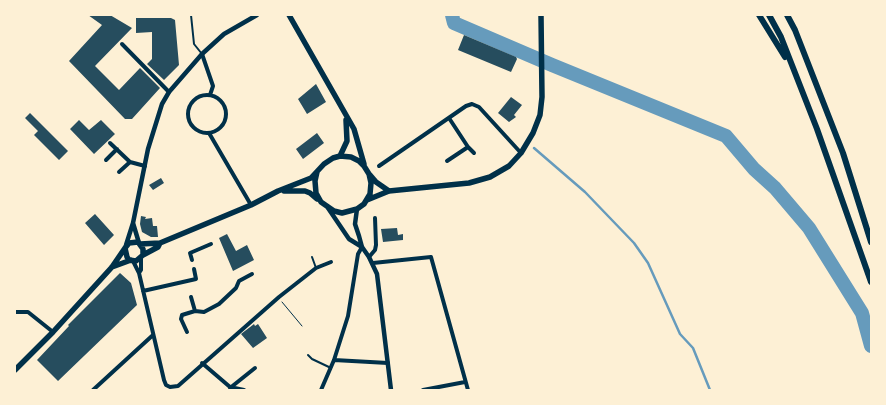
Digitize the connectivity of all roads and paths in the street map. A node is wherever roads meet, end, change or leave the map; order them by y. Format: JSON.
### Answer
{"nodes":[{"id":1,"x":190,"y":15,"type":"edge"},
{"id":2,"x":289,"y":15,"type":"edge"},
{"id":3,"x":540,"y":15,"type":"edge"},
{"id":4,"x":760,"y":15,"type":"edge"},
{"id":5,"x":769,"y":15,"type":"edge"},
{"id":6,"x":787,"y":15,"type":"edge"},
{"id":7,"x":792,"y":15,"type":"edge"},
{"id":8,"x":254,"y":16,"type":"edge"},
{"id":9,"x":795,"y":30,"type":"junction"},
{"id":10,"x":122,"y":44,"type":"dead end"},
{"id":11,"x":202,"y":54,"type":"junction"},
{"id":12,"x":792,"y":66,"type":"junction"},
{"id":13,"x":169,"y":92,"type":"junction"},
{"id":14,"x":210,"y":95,"type":"junction"},
{"id":15,"x":346,"y":116,"type":"junction"},
{"id":16,"x":449,"y":118,"type":"junction"},
{"id":17,"x":209,"y":133,"type":"junction"},
{"id":18,"x":110,"y":143,"type":"dead end"},
{"id":19,"x":468,"y":146,"type":"junction"},
{"id":20,"x":117,"y":149,"type":"junction"},
{"id":21,"x":474,"y":153,"type":"dead end"},
{"id":22,"x":521,"y":153,"type":"junction"},
{"id":23,"x":340,"y":156,"type":"junction"},
{"id":24,"x":106,"y":160,"type":"dead end"},
{"id":25,"x":447,"y":161,"type":"dead end"},
{"id":26,"x":130,"y":162,"type":"junction"},
{"id":27,"x":145,"y":166,"type":"junction"},
{"id":28,"x":364,"y":166,"type":"junction"},
{"id":29,"x":379,"y":166,"type":"dead end"},
{"id":30,"x":119,"y":172,"type":"dead end"},
{"id":31,"x":317,"y":172,"type":"junction"},
{"id":32,"x":369,"y":174,"type":"junction"},
{"id":33,"x":278,"y":191,"type":"junction"},
{"id":34,"x":389,"y":191,"type":"junction"},
{"id":35,"x":367,"y":200,"type":"junction"},
{"id":36,"x":321,"y":202,"type":"junction"},
{"id":37,"x":251,"y":205,"type":"junction"},
{"id":38,"x":328,"y":208,"type":"junction"},
{"id":39,"x":357,"y":209,"type":"junction"},
{"id":40,"x":375,"y":218,"type":"dead end"},
{"id":41,"x":133,"y":223,"type":"junction"},
{"id":42,"x":871,"y":242,"type":"edge"},
{"id":43,"x":140,"y":243,"type":"junction"},
{"id":44,"x":160,"y":243,"type":"junction"},
{"id":45,"x":211,"y":244,"type":"dead end"},
{"id":46,"x":125,"y":247,"type":"junction"},
{"id":47,"x":362,"y":247,"type":"junction"},
{"id":48,"x":142,"y":256,"type":"junction"},
{"id":49,"x":369,"y":256,"type":"junction"},
{"id":50,"x":312,"y":257,"type":"dead end"},
{"id":51,"x":132,"y":260,"type":"junction"},
{"id":52,"x":192,"y":260,"type":"dead end"},
{"id":53,"x":331,"y":262,"type":"dead end"},
{"id":54,"x":373,"y":263,"type":"junction"},
{"id":55,"x":112,"y":268,"type":"junction"},
{"id":56,"x":316,"y":268,"type":"junction"},
{"id":57,"x":194,"y":269,"type":"dead end"},
{"id":58,"x":139,"y":274,"type":"junction"},
{"id":59,"x":252,"y":274,"type":"dead end"},
{"id":60,"x":188,"y":282,"type":"junction"},
{"id":61,"x":871,"y":282,"type":"edge"},
{"id":62,"x":189,"y":288,"type":"dead end"},
{"id":63,"x":143,"y":291,"type":"junction"},
{"id":64,"x":192,"y":297,"type":"dead end"},
{"id":65,"x":279,"y":297,"type":"junction"},
{"id":66,"x":195,"y":310,"type":"junction"},
{"id":67,"x":15,"y":312,"type":"edge"},
{"id":68,"x":302,"y":326,"type":"dead end"},
{"id":69,"x":54,"y":332,"type":"junction"},
{"id":70,"x":187,"y":332,"type":"dead end"},
{"id":71,"x":153,"y":335,"type":"junction"},
{"id":72,"x":308,"y":355,"type":"dead end"},
{"id":73,"x":334,"y":360,"type":"junction"},
{"id":74,"x":388,"y":363,"type":"junction"},
{"id":75,"x":202,"y":364,"type":"junction"},
{"id":76,"x":255,"y":368,"type":"dead end"},
{"id":77,"x":331,"y":368,"type":"junction"},
{"id":78,"x":15,"y":370,"type":"edge"},
{"id":79,"x":466,"y":382,"type":"junction"},
{"id":80,"x":170,"y":389,"type":"edge"},
{"id":81,"x":229,"y":389,"type":"edge"},
{"id":82,"x":93,"y":390,"type":"edge"},
{"id":83,"x":244,"y":390,"type":"edge"},
{"id":84,"x":321,"y":390,"type":"edge"},
{"id":85,"x":391,"y":390,"type":"edge"},
{"id":86,"x":423,"y":390,"type":"edge"},
{"id":87,"x":468,"y":390,"type":"edge"}],
"edges":[{"from":1,"to":11,"type":"lane"},
{"from":2,"to":15,"type":"main road"},
{"from":3,"to":22,"type":"main road"},
{"from":4,"to":12,"type":"highway"},
{"from":5,"to":12,"type":"highway"},
{"from":6,"to":9,"type":"highway"},
{"from":7,"to":9,"type":"highway"},
{"from":8,"to":11,"type":"street"},
{"from":9,"to":42,"type":"highway"},
{"from":10,"to":13,"type":"street"},
{"from":11,"to":13,"type":"street"},
{"from":11,"to":14,"type":"street"},
{"from":12,"to":61,"type":"highway"},
{"from":13,"to":27,"type":"street"},
{"from":14,"to":17,"type":"street"},
{"from":14,"to":17,"type":"street"},
{"from":15,"to":23,"type":"main road"},
{"from":15,"to":28,"type":"main road"},
{"from":16,"to":19,"type":"street"},
{"from":16,"to":22,"type":"street"},
{"from":16,"to":29,"type":"street"},
{"from":17,"to":37,"type":"street"},
{"from":18,"to":20,"type":"street"},
{"from":19,"to":21,"type":"street"},
{"from":19,"to":25,"type":"street"},
{"from":20,"to":24,"type":"street"},
{"from":20,"to":26,"type":"street"},
{"from":22,"to":34,"type":"main road"},
{"from":23,"to":28,"type":"main road"},
{"from":23,"to":31,"type":"main road"},
{"from":26,"to":27,"type":"street"},
{"from":26,"to":30,"type":"street"},
{"from":27,"to":41,"type":"street"},
{"from":28,"to":32,"type":"main road"},
{"from":31,"to":33,"type":"main road"},
{"from":31,"to":36,"type":"main road"},
{"from":32,"to":34,"type":"main road"},
{"from":32,"to":35,"type":"main road"},
{"from":33,"to":36,"type":"main road"},
{"from":33,"to":37,"type":"main road"},
{"from":34,"to":35,"type":"main road"},
{"from":35,"to":39,"type":"main road"},
{"from":36,"to":38,"type":"main road"},
{"from":37,"to":44,"type":"main road"},
{"from":38,"to":39,"type":"main road"},
{"from":38,"to":47,"type":"street"},
{"from":39,"to":47,"type":"street"},
{"from":40,"to":49,"type":"street"},
{"from":41,"to":43,"type":"street"},
{"from":41,"to":46,"type":"street"},
{"from":43,"to":44,"type":"main road"},
{"from":43,"to":46,"type":"main road"},
{"from":43,"to":48,"type":"main road"},
{"from":44,"to":48,"type":"main road"},
{"from":45,"to":52,"type":"street"},
{"from":46,"to":51,"type":"main road"},
{"from":46,"to":55,"type":"main road"},
{"from":47,"to":49,"type":"street"},
{"from":47,"to":73,"type":"street"},
{"from":48,"to":51,"type":"main road"},
{"from":48,"to":58,"type":"street"},
{"from":49,"to":54,"type":"street"},
{"from":50,"to":56,"type":"lane"},
{"from":51,"to":55,"type":"main road"},
{"from":51,"to":58,"type":"street"},
{"from":53,"to":56,"type":"street"},
{"from":54,"to":74,"type":"street"},
{"from":54,"to":79,"type":"street"},
{"from":55,"to":69,"type":"main road"},
{"from":56,"to":65,"type":"street"},
{"from":57,"to":60,"type":"street"},
{"from":58,"to":63,"type":"street"},
{"from":59,"to":66,"type":"street"},
{"from":60,"to":62,"type":"street"},
{"from":60,"to":63,"type":"street"},
{"from":63,"to":71,"type":"street"},
{"from":64,"to":66,"type":"street"},
{"from":65,"to":68,"type":"path"},
{"from":65,"to":75,"type":"street"},
{"from":66,"to":70,"type":"street"},
{"from":67,"to":69,"type":"street"},
{"from":69,"to":78,"type":"main road"},
{"from":71,"to":80,"type":"street"},
{"from":71,"to":82,"type":"street"},
{"from":72,"to":77,"type":"lane"},
{"from":73,"to":74,"type":"street"},
{"from":73,"to":77,"type":"street"},
{"from":74,"to":85,"type":"street"},
{"from":75,"to":80,"type":"street"},
{"from":75,"to":81,"type":"street"},
{"from":76,"to":81,"type":"street"},
{"from":77,"to":84,"type":"street"},
{"from":79,"to":86,"type":"street"},
{"from":79,"to":87,"type":"street"},
{"from":81,"to":83,"type":"street"}]}
